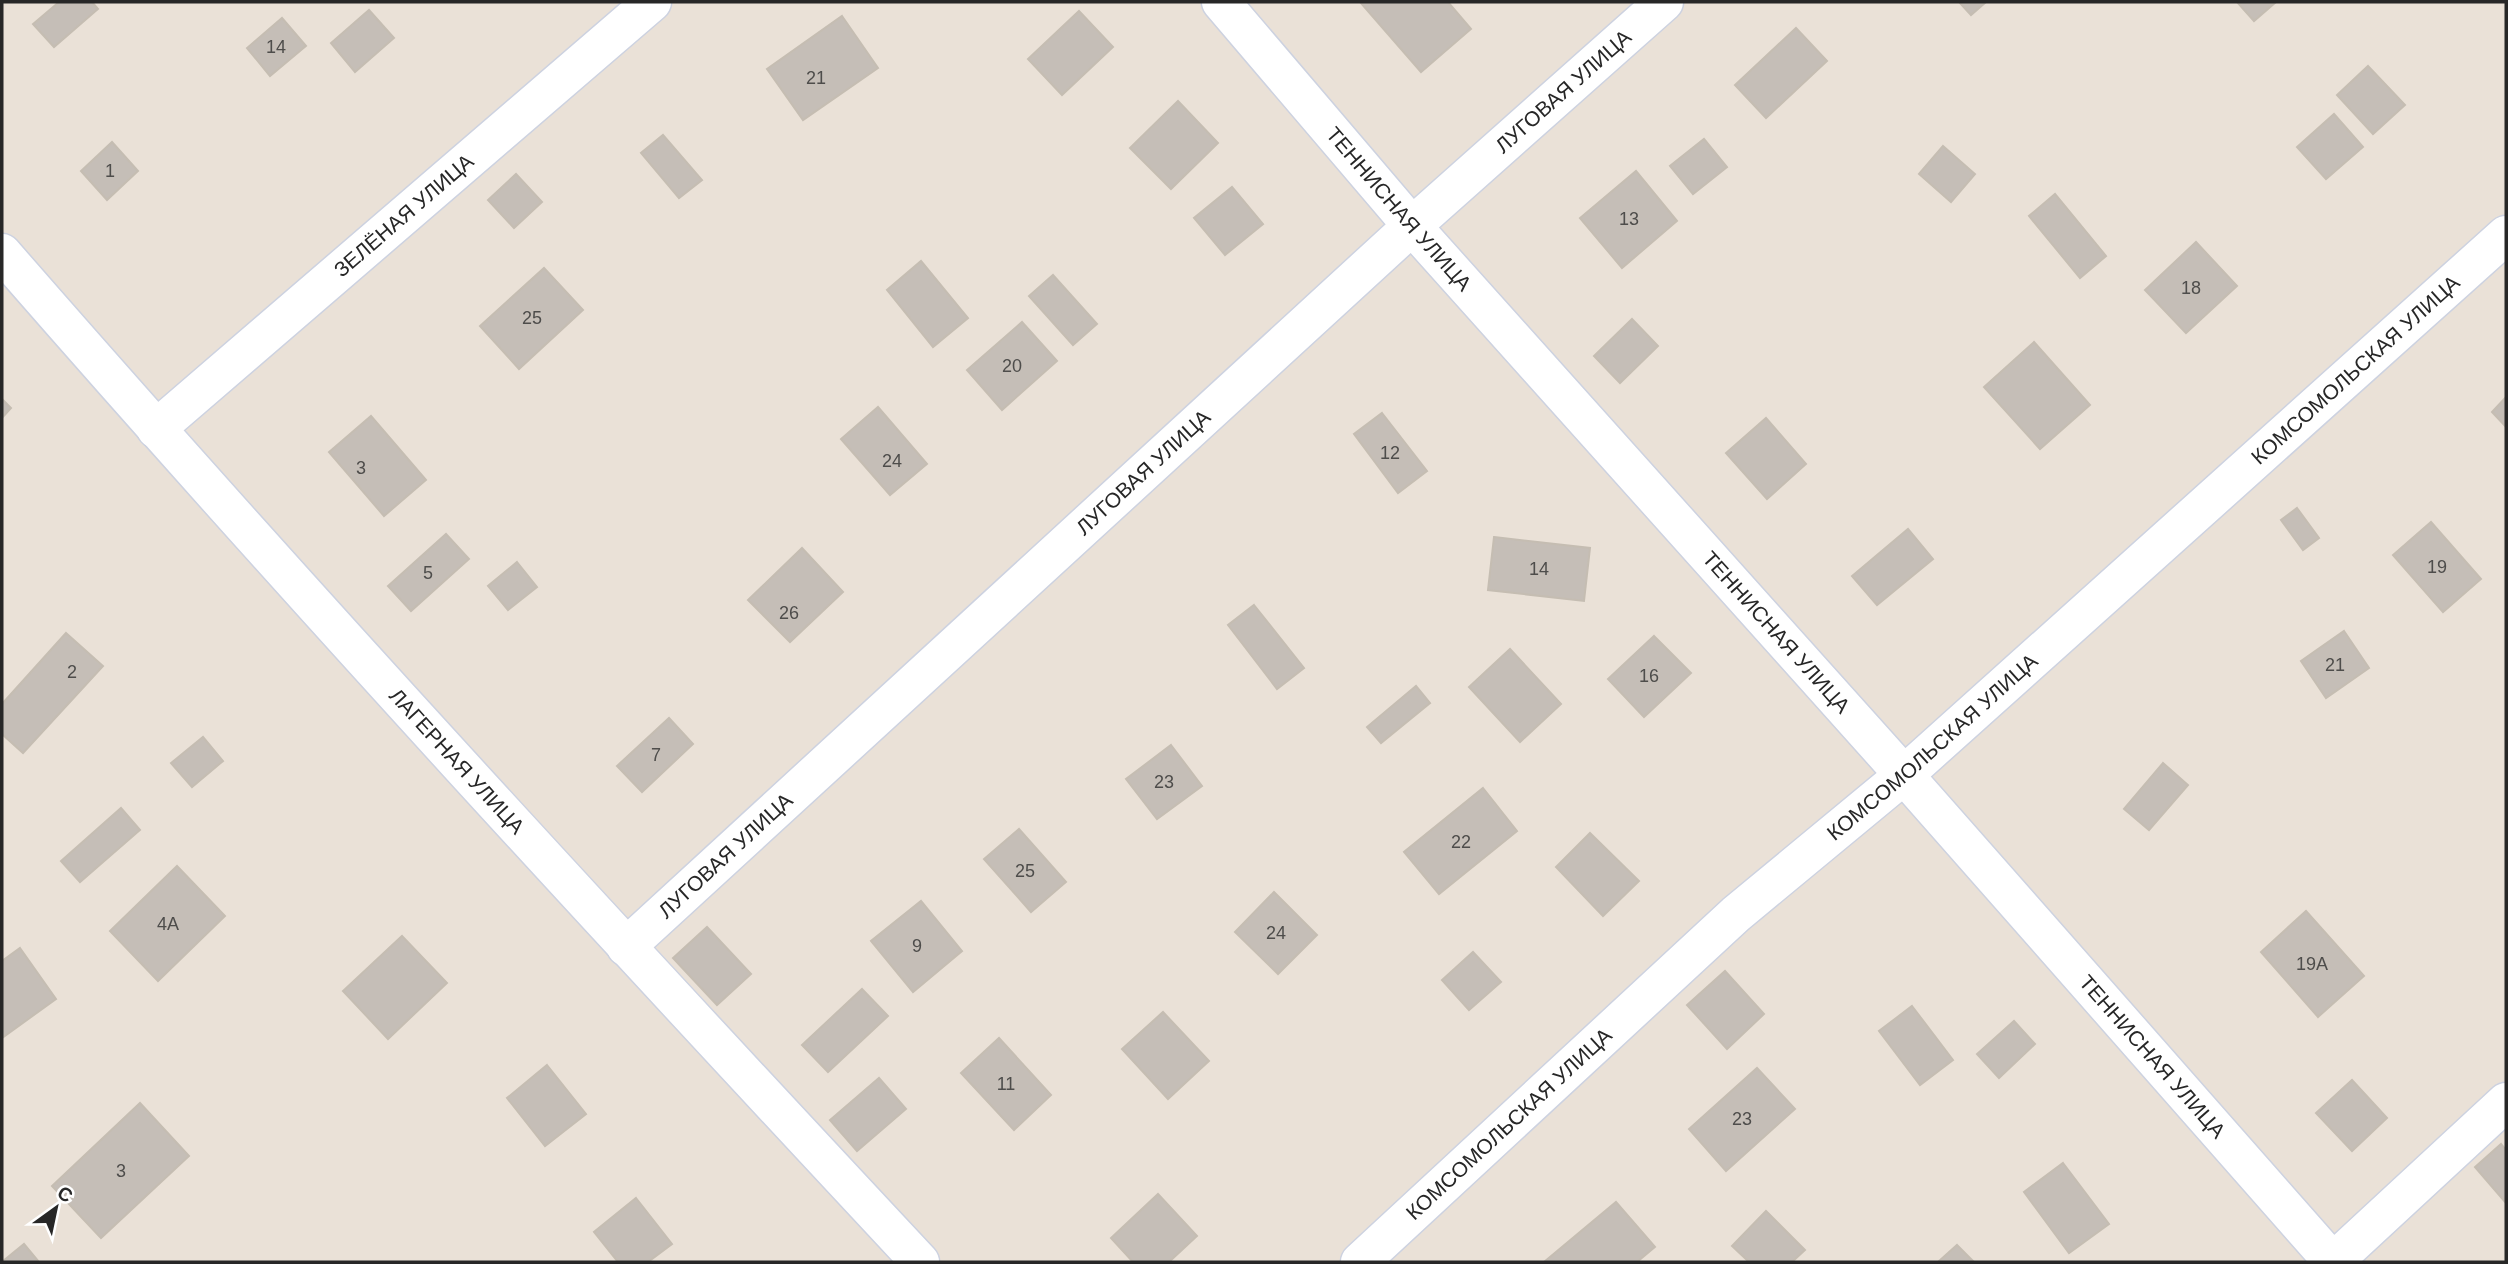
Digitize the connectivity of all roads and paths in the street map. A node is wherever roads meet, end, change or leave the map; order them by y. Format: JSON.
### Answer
{"nodes":[{"id":1,"x":652,"y":2,"type":"edge"},
{"id":2,"x":1221,"y":2,"type":"edge"},
{"id":3,"x":1664,"y":2,"type":"edge"},
{"id":4,"x":1412,"y":226,"type":"junction"},
{"id":5,"x":2506,"y":235,"type":"edge"},
{"id":6,"x":2,"y":253,"type":"edge"},
{"id":7,"x":156,"y":429,"type":"junction"},
{"id":8,"x":1904,"y":775,"type":"junction"},
{"id":9,"x":626,"y":947,"type":"junction"},
{"id":10,"x":2506,"y":1101,"type":"edge"},
{"id":11,"x":920,"y":1262,"type":"edge"},
{"id":12,"x":1360,"y":1262,"type":"edge"},
{"id":13,"x":2333,"y":1262,"type":"edge"}],
"edges":[{"from":1,"to":7,"type":"street","name":"ЗЕЛЁНАЯ УЛИЦА"},
{"from":2,"to":4,"type":"street","name":"ТЕННИСНАЯ УЛИЦА"},
{"from":3,"to":4,"type":"street","name":"ЛУГОВАЯ УЛИЦА"},
{"from":4,"to":8,"type":"street","name":"ТЕННИСНАЯ УЛИЦА"},
{"from":4,"to":9,"type":"street","name":"ЛУГОВАЯ УЛИЦА"},
{"from":5,"to":8,"type":"street","name":"КОМСОМОЛЬСКАЯ УЛИЦА"},
{"from":6,"to":7,"type":"street","name":"ЛАГЕРНАЯ УЛИЦА"},
{"from":7,"to":9,"type":"street","name":"ЛАГЕРНАЯ УЛИЦА"},
{"from":8,"to":12,"type":"street","name":"КОМСОМОЛЬСКАЯ УЛИЦА"},
{"from":8,"to":13,"type":"street","name":"ТЕННИСНАЯ УЛИЦА"},
{"from":9,"to":11,"type":"street","name":"ЛАГЕРНАЯ УЛИЦА"},
{"from":10,"to":13,"type":"street"}]}
